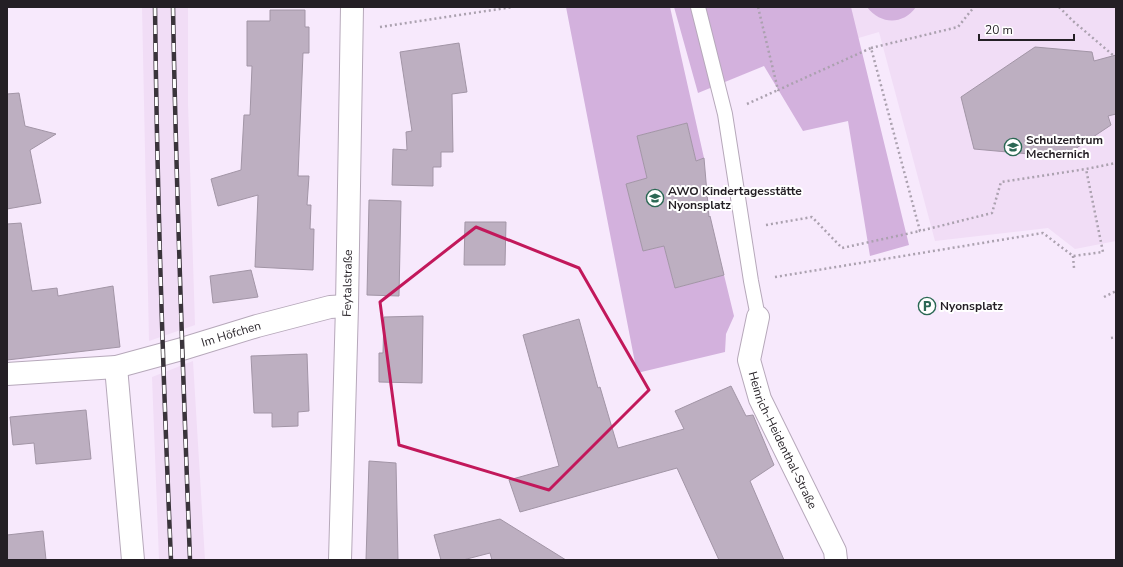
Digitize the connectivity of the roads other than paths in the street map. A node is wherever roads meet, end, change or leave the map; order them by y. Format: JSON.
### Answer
{"nodes":[{"id":1,"x":352,"y":7,"type":"edge"},
{"id":2,"x":698,"y":7,"type":"edge"},
{"id":3,"x":347,"y":306,"type":"junction"},
{"id":4,"x":758,"y":317,"type":"joint"},
{"id":5,"x":116,"y":367,"type":"junction"},
{"id":6,"x":7,"y":374,"type":"edge"},
{"id":7,"x":133,"y":560,"type":"edge"},
{"id":8,"x":340,"y":560,"type":"edge"},
{"id":9,"x":836,"y":560,"type":"edge"}],
"edges":[{"from":1,"to":3,"type":"street","name":"Feytalstraße"},
{"from":2,"to":4,"type":"lane"},
{"from":3,"to":5,"type":"street","name":"Im Höfchen"},
{"from":3,"to":8,"type":"street","name":"Feytalstraße"},
{"from":4,"to":9,"type":"street","name":"Heinrich-Heidenthal-Straße"},
{"from":5,"to":6,"type":"street","name":"Im Höfchen"},
{"from":5,"to":7,"type":"street"}]}
